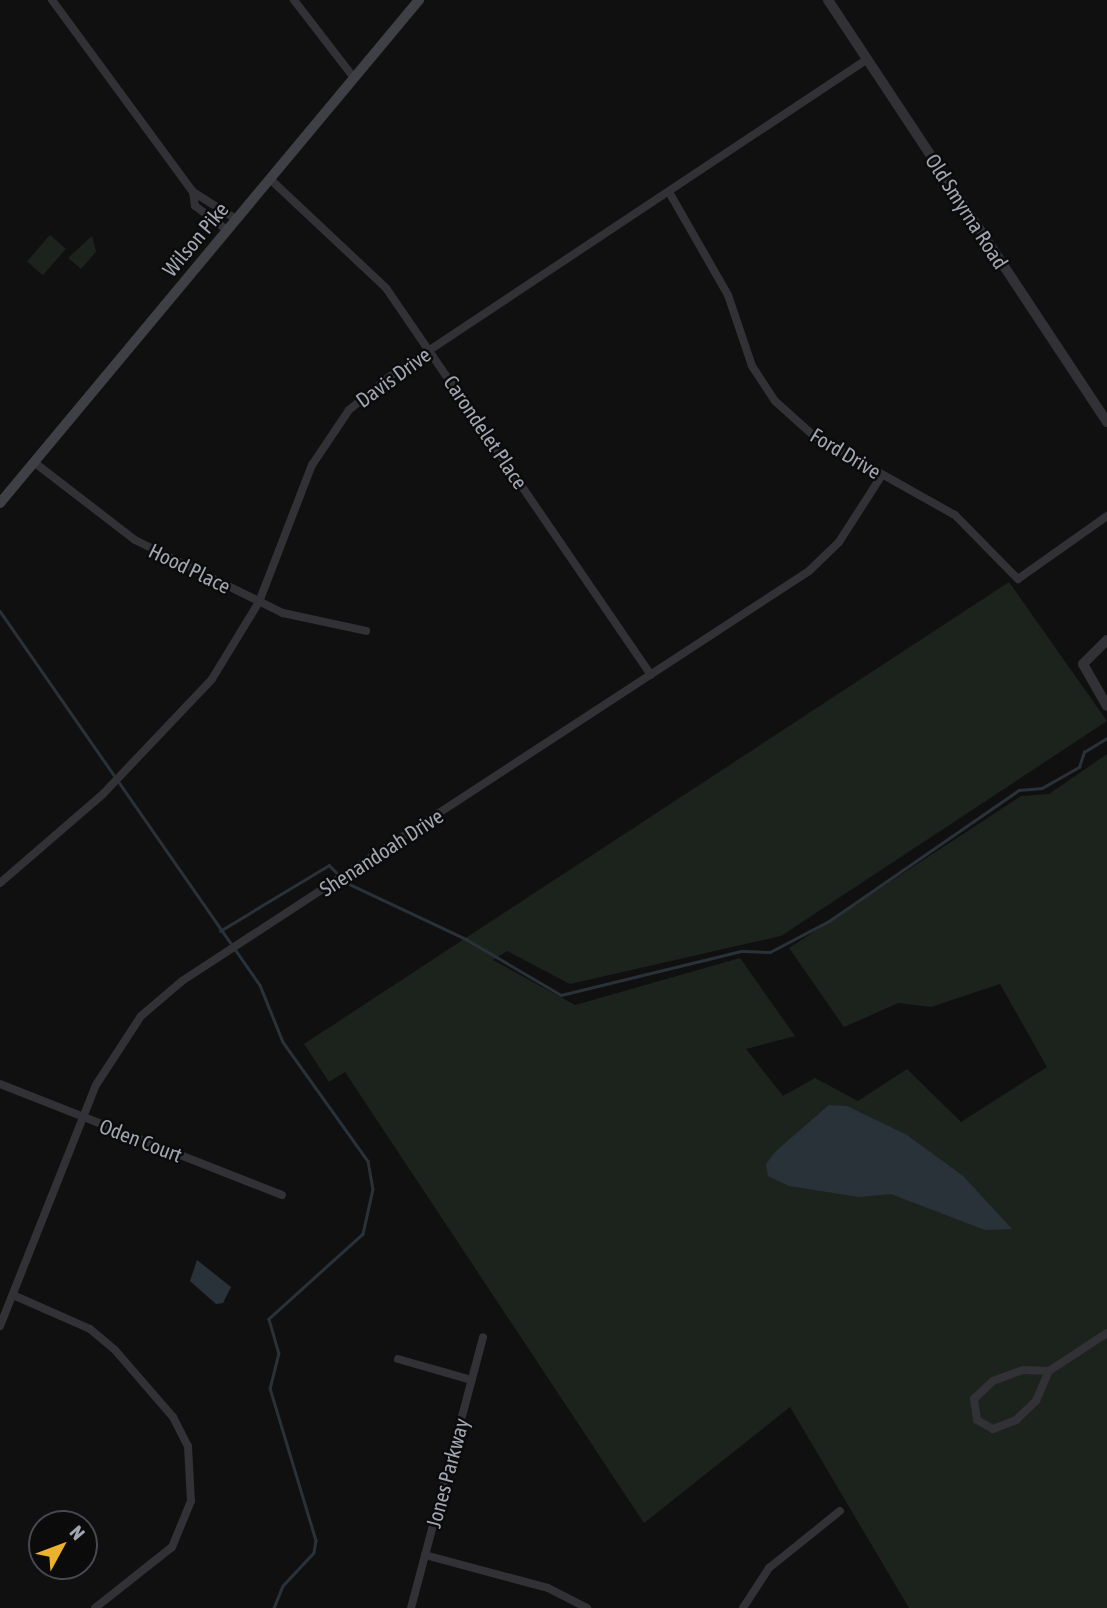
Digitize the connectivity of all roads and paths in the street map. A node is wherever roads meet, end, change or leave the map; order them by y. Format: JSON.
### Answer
{"nodes":[{"id":1,"x":52,"y":0,"type":"edge"},
{"id":2,"x":294,"y":0,"type":"edge"},
{"id":3,"x":419,"y":0,"type":"edge"},
{"id":4,"x":828,"y":0,"type":"edge"},
{"id":5,"x":866,"y":60,"type":"junction"},
{"id":6,"x":354,"y":78,"type":"junction"},
{"id":7,"x":270,"y":179,"type":"junction"},
{"id":8,"x":193,"y":192,"type":"junction"},
{"id":9,"x":668,"y":192,"type":"junction"},
{"id":10,"x":236,"y":219,"type":"junction"},
{"id":11,"x":227,"y":230,"type":"junction"},
{"id":12,"x":430,"y":350,"type":"junction"},
{"id":13,"x":1107,"y":422,"type":"edge"},
{"id":14,"x":35,"y":463,"type":"junction"},
{"id":15,"x":882,"y":475,"type":"junction"},
{"id":16,"x":0,"y":503,"type":"edge"},
{"id":17,"x":1107,"y":516,"type":"edge"},
{"id":18,"x":259,"y":602,"type":"junction"},
{"id":19,"x":366,"y":631,"type":"dead end"},
{"id":20,"x":1107,"y":640,"type":"edge"},
{"id":21,"x":651,"y":675,"type":"junction"},
{"id":22,"x":1107,"y":706,"type":"edge"},
{"id":23,"x":0,"y":883,"type":"edge"},
{"id":24,"x":0,"y":1084,"type":"edge"},
{"id":25,"x":82,"y":1117,"type":"junction"},
{"id":26,"x":282,"y":1195,"type":"dead end"},
{"id":27,"x":13,"y":1295,"type":"junction"},
{"id":28,"x":0,"y":1326,"type":"edge"},
{"id":29,"x":1107,"y":1333,"type":"edge"},
{"id":30,"x":483,"y":1337,"type":"dead end"},
{"id":31,"x":398,"y":1359,"type":"dead end"},
{"id":32,"x":1049,"y":1371,"type":"junction"},
{"id":33,"x":471,"y":1380,"type":"junction"},
{"id":34,"x":840,"y":1511,"type":"dead end"},
{"id":35,"x":425,"y":1555,"type":"junction"},
{"id":36,"x":95,"y":1608,"type":"edge"},
{"id":37,"x":411,"y":1608,"type":"edge"},
{"id":38,"x":587,"y":1608,"type":"edge"},
{"id":39,"x":743,"y":1608,"type":"edge"}],
"edges":[{"from":1,"to":8,"type":"street"},
{"from":2,"to":6,"type":"street"},
{"from":3,"to":6,"type":"main road","name":"Wilson Pike"},
{"from":4,"to":5,"type":"street","name":"Old Smyrna Road"},
{"from":5,"to":9,"type":"street","name":"Davis Drive"},
{"from":5,"to":13,"type":"street","name":"Old Smyrna Road"},
{"from":6,"to":7,"type":"main road","name":"Wilson Pike"},
{"from":7,"to":10,"type":"main road","name":"Wilson Pike"},
{"from":7,"to":12,"type":"street","name":"Carondelet Place"},
{"from":8,"to":10,"type":"street"},
{"from":8,"to":11,"type":"street"},
{"from":9,"to":12,"type":"street","name":"Davis Drive"},
{"from":9,"to":15,"type":"street","name":"Ford Drive"},
{"from":10,"to":11,"type":"main road","name":"Wilson Pike"},
{"from":11,"to":14,"type":"main road","name":"Wilson Pike"},
{"from":12,"to":18,"type":"street","name":"Davis Drive"},
{"from":12,"to":21,"type":"street","name":"Carondelet Place"},
{"from":14,"to":16,"type":"main road","name":"Wilson Pike"},
{"from":14,"to":18,"type":"street","name":"Hood Place"},
{"from":15,"to":17,"type":"street","name":"Ford Drive"},
{"from":15,"to":21,"type":"street","name":"Shenandoah Drive"},
{"from":18,"to":19,"type":"street","name":"Hood Place"},
{"from":18,"to":23,"type":"street","name":"Davis Drive"},
{"from":20,"to":22,"type":"street"},
{"from":21,"to":25,"type":"street","name":"Shenandoah Drive"},
{"from":24,"to":25,"type":"street","name":"Oden Court"},
{"from":25,"to":26,"type":"street","name":"Oden Court"},
{"from":25,"to":27,"type":"street","name":"Shenandoah Drive"},
{"from":27,"to":28,"type":"street","name":"Shenandoah Drive"},
{"from":27,"to":36,"type":"street"},
{"from":29,"to":32,"type":"street"},
{"from":30,"to":33,"type":"street","name":"Jones Parkway"},
{"from":31,"to":33,"type":"street"},
{"from":32,"to":32,"type":"street"},
{"from":33,"to":35,"type":"street","name":"Jones Parkway"},
{"from":34,"to":39,"type":"street"},
{"from":35,"to":37,"type":"street","name":"Jones Parkway"},
{"from":35,"to":38,"type":"street"}]}
